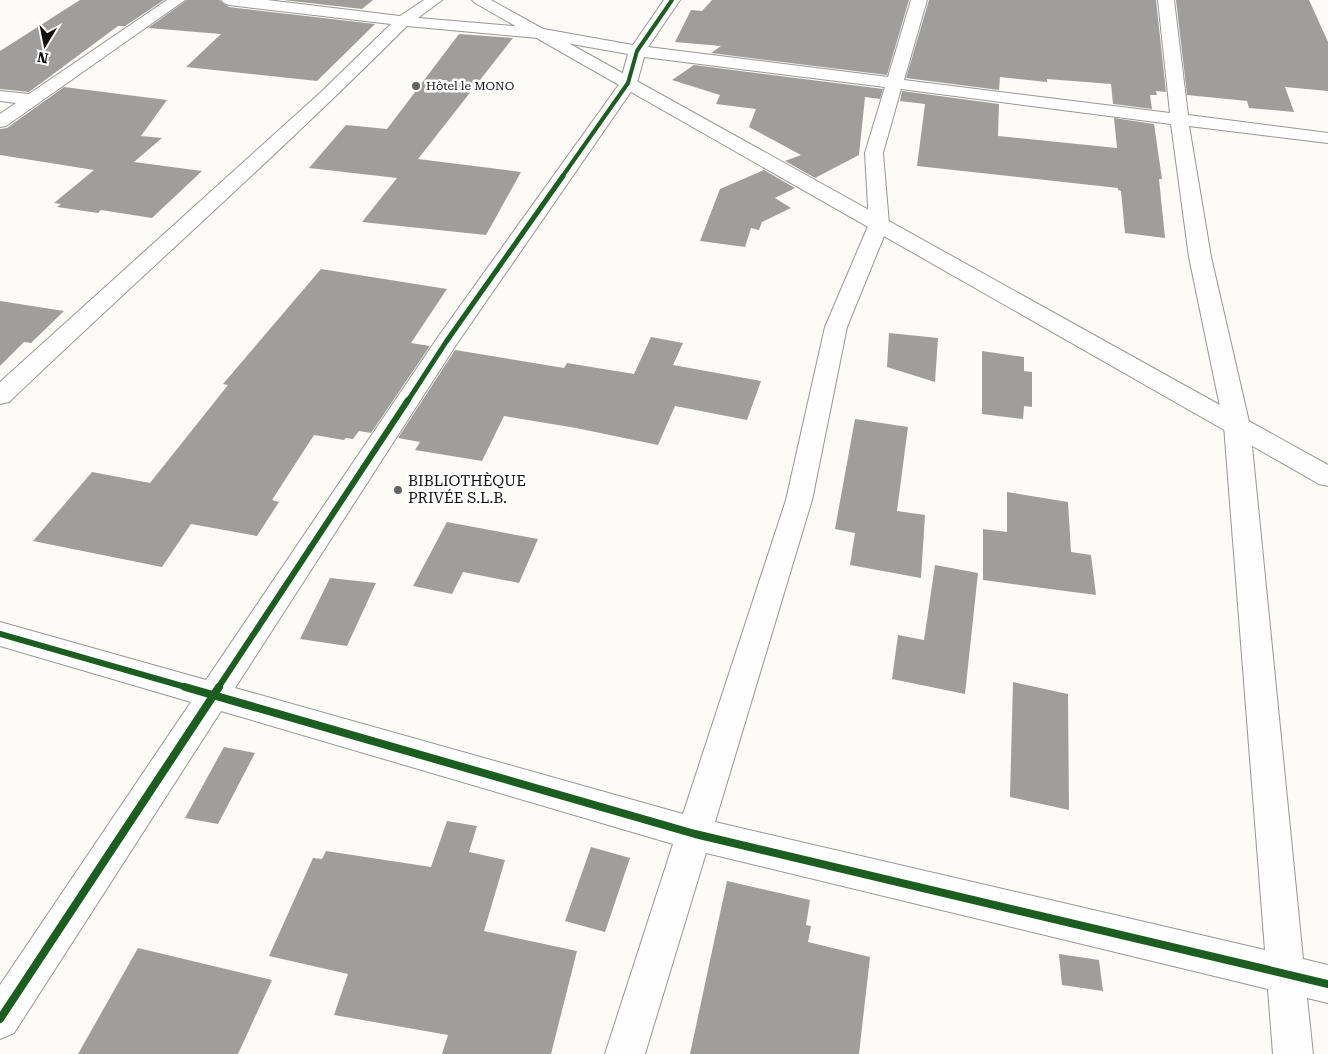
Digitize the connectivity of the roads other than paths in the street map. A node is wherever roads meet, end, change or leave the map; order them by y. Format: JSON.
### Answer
{"nodes":[{"id":1,"x":177,"y":0,"type":"edge"},
{"id":2,"x":229,"y":0,"type":"edge"},
{"id":3,"x":434,"y":0,"type":"edge"},
{"id":4,"x":480,"y":0,"type":"edge"},
{"id":5,"x":672,"y":0,"type":"edge"},
{"id":6,"x":919,"y":0,"type":"edge"},
{"id":7,"x":1166,"y":0,"type":"edge"},
{"id":8,"x":403,"y":21,"type":"junction"},
{"id":9,"x":538,"y":33,"type":"junction"},
{"id":10,"x":637,"y":51,"type":"junction"},
{"id":11,"x":894,"y":82,"type":"junction"},
{"id":12,"x":628,"y":83,"type":"junction"},
{"id":13,"x":0,"y":96,"type":"edge"},
{"id":14,"x":33,"y":100,"type":"junction"},
{"id":15,"x":1178,"y":118,"type":"junction"},
{"id":16,"x":0,"y":122,"type":"edge"},
{"id":17,"x":1328,"y":138,"type":"edge"},
{"id":18,"x":879,"y":224,"type":"junction"},
{"id":19,"x":0,"y":396,"type":"edge"},
{"id":20,"x":1237,"y":426,"type":"junction"},
{"id":21,"x":1328,"y":477,"type":"edge"},
{"id":22,"x":0,"y":634,"type":"edge"},
{"id":23,"x":215,"y":694,"type":"junction"},
{"id":24,"x":695,"y":834,"type":"junction"},
{"id":25,"x":1286,"y":974,"type":"junction"},
{"id":26,"x":1328,"y":984,"type":"edge"},
{"id":27,"x":0,"y":1019,"type":"edge"},
{"id":28,"x":625,"y":1054,"type":"edge"},
{"id":29,"x":1293,"y":1054,"type":"edge"}],
"edges":[{"from":1,"to":14,"type":"street"},
{"from":2,"to":8,"type":"street"},
{"from":3,"to":8,"type":"street"},
{"from":4,"to":9,"type":"street"},
{"from":5,"to":10,"type":"street"},
{"from":6,"to":11,"type":"street"},
{"from":7,"to":15,"type":"street"},
{"from":8,"to":9,"type":"street"},
{"from":8,"to":19,"type":"street"},
{"from":9,"to":10,"type":"street"},
{"from":9,"to":12,"type":"street"},
{"from":10,"to":11,"type":"street"},
{"from":10,"to":12,"type":"street"},
{"from":11,"to":15,"type":"street"},
{"from":11,"to":18,"type":"street"},
{"from":12,"to":18,"type":"street"},
{"from":12,"to":23,"type":"street"},
{"from":13,"to":14,"type":"street"},
{"from":14,"to":16,"type":"street"},
{"from":15,"to":17,"type":"street"},
{"from":15,"to":20,"type":"street"},
{"from":18,"to":20,"type":"street"},
{"from":18,"to":24,"type":"street"},
{"from":20,"to":21,"type":"street"},
{"from":20,"to":25,"type":"street"},
{"from":22,"to":23,"type":"street"},
{"from":23,"to":24,"type":"street"},
{"from":23,"to":27,"type":"street"},
{"from":24,"to":25,"type":"street"},
{"from":24,"to":28,"type":"street"},
{"from":25,"to":26,"type":"street"},
{"from":25,"to":29,"type":"street"}]}
